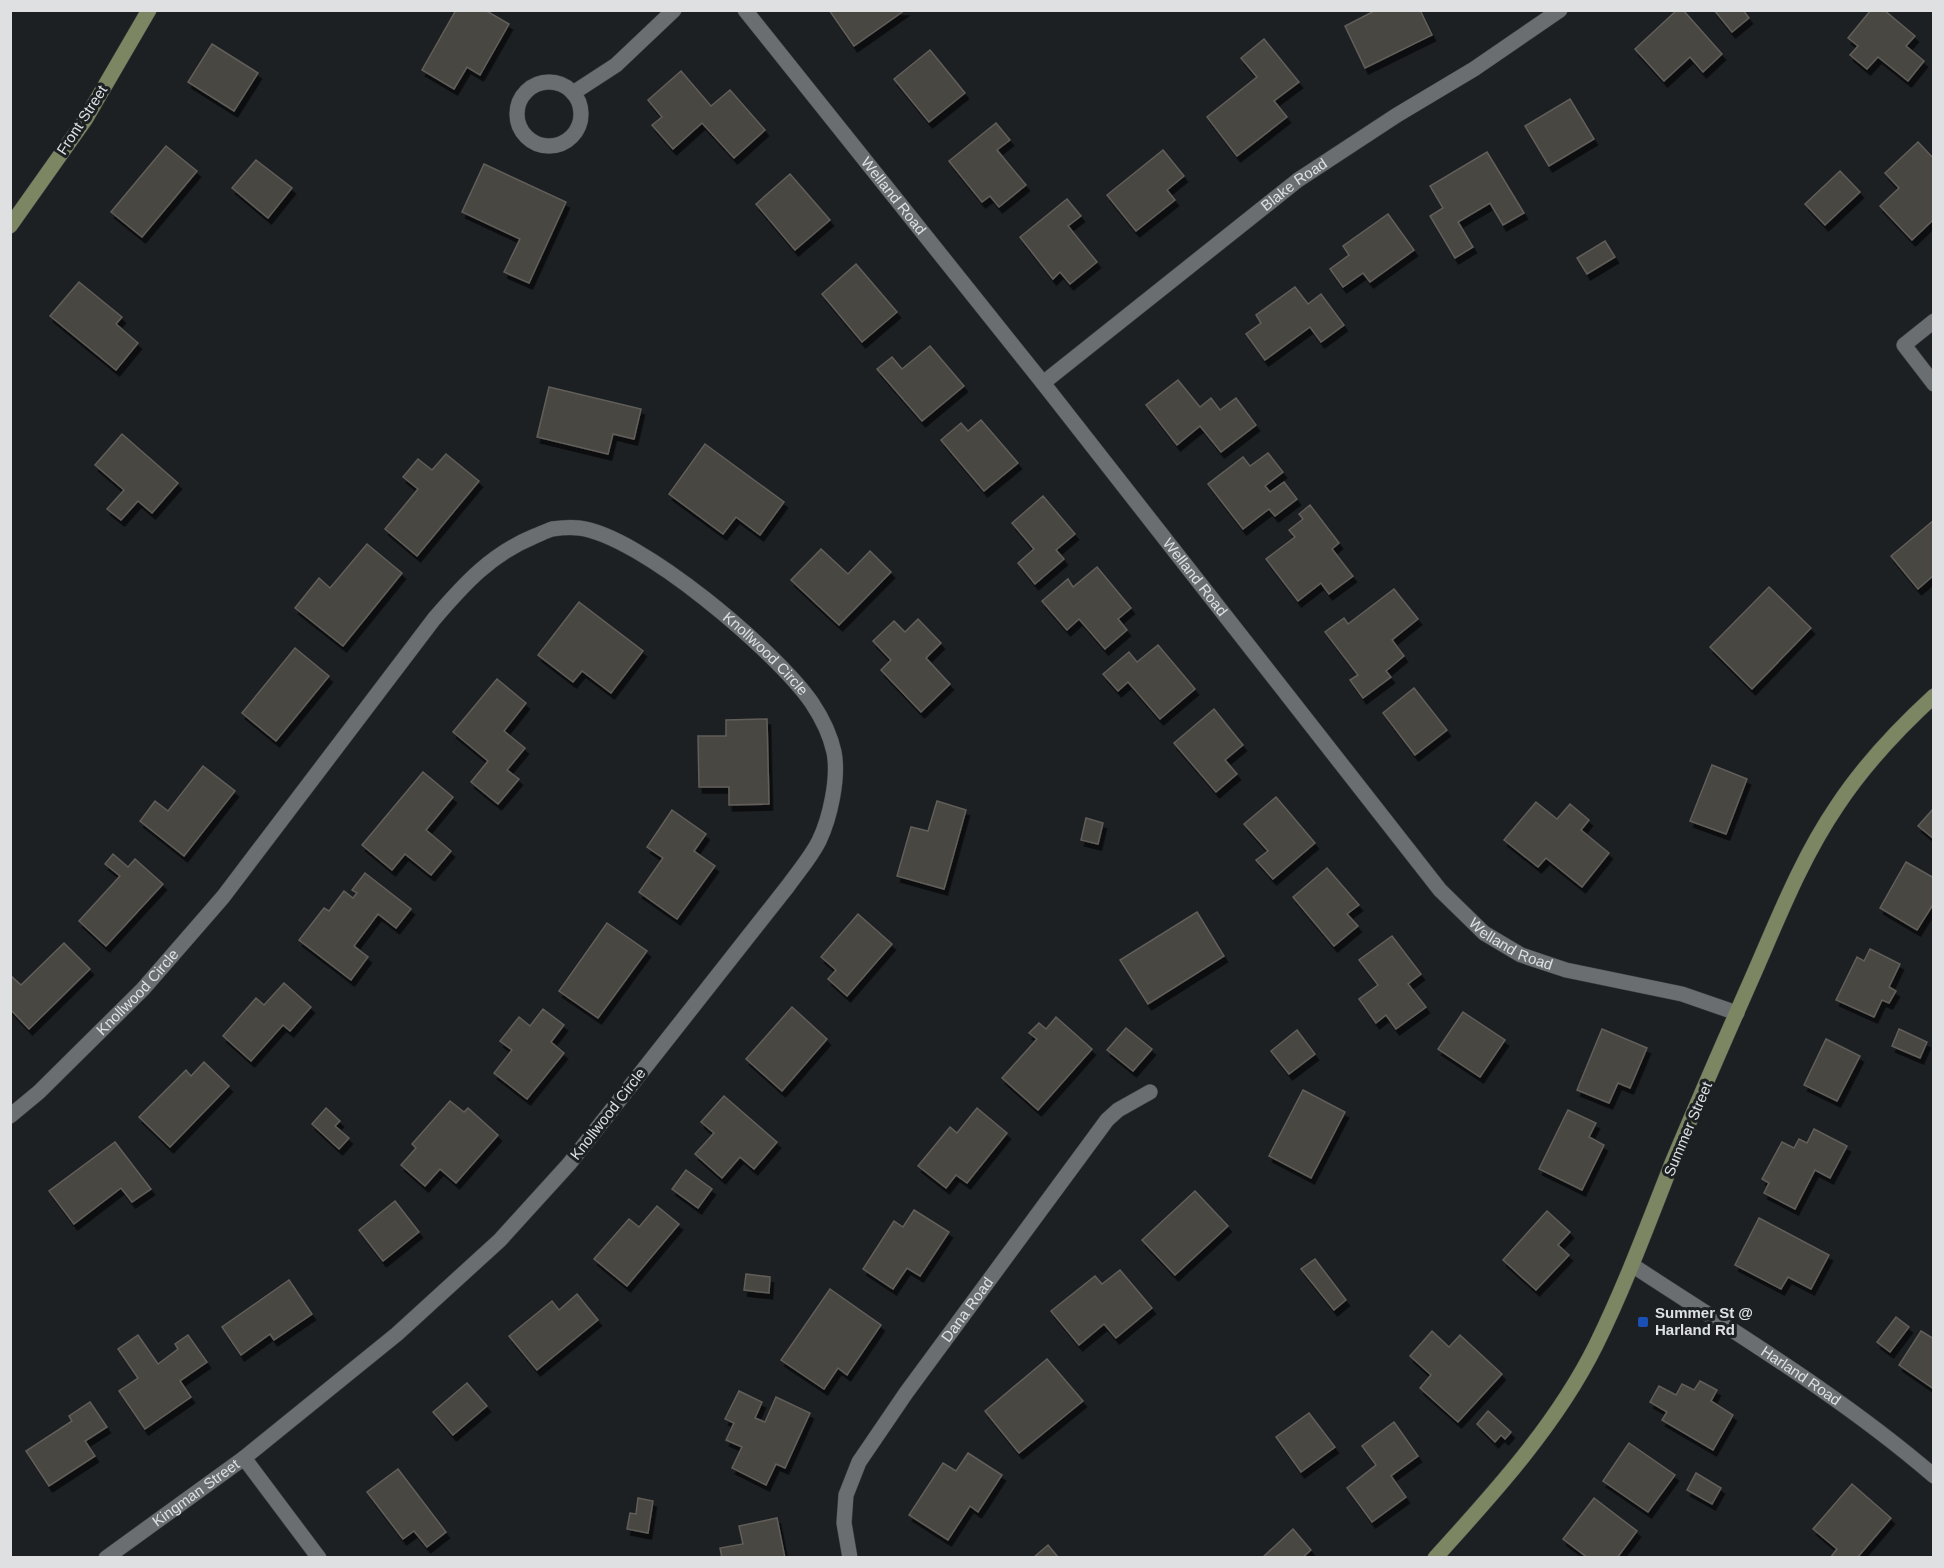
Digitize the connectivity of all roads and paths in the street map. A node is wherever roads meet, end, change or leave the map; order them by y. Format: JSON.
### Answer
{"nodes":[{"id":1,"x":149,"y":10,"type":"edge"},
{"id":2,"x":674,"y":10,"type":"edge"},
{"id":3,"x":745,"y":10,"type":"edge"},
{"id":4,"x":1560,"y":10,"type":"edge"},
{"id":5,"x":573,"y":93,"type":"junction"},
{"id":6,"x":10,"y":226,"type":"edge"},
{"id":7,"x":1934,"y":321,"type":"edge"},
{"id":8,"x":1043,"y":383,"type":"junction"},
{"id":9,"x":1934,"y":384,"type":"edge"},
{"id":10,"x":1934,"y":696,"type":"edge"},
{"id":11,"x":1737,"y":1012,"type":"junction"},
{"id":12,"x":1150,"y":1092,"type":"dead end"},
{"id":13,"x":10,"y":1116,"type":"edge"},
{"id":14,"x":1632,"y":1265,"type":"junction"},
{"id":15,"x":244,"y":1458,"type":"junction"},
{"id":16,"x":1934,"y":1476,"type":"edge"},
{"id":17,"x":106,"y":1557,"type":"edge"},
{"id":18,"x":319,"y":1557,"type":"edge"},
{"id":19,"x":850,"y":1557,"type":"edge"},
{"id":20,"x":1435,"y":1557,"type":"edge"}],
"edges":[{"from":1,"to":6,"type":"street","name":"Front Street"},
{"from":2,"to":5,"type":"street"},
{"from":3,"to":8,"type":"street","name":"Welland Road"},
{"from":4,"to":8,"type":"street","name":"Blake Road"},
{"from":5,"to":5,"type":"street"},
{"from":7,"to":9,"type":"street"},
{"from":8,"to":11,"type":"street","name":"Welland Road"},
{"from":10,"to":11,"type":"street","name":"Summer Street"},
{"from":11,"to":14,"type":"street","name":"Summer Street"},
{"from":12,"to":19,"type":"street","name":"Dana Road"},
{"from":13,"to":15,"type":"street","name":"Knollwood Circle"},
{"from":14,"to":16,"type":"street","name":"Harland Road"},
{"from":14,"to":20,"type":"street","name":"Summer Street"},
{"from":15,"to":17,"type":"street","name":"Kingman Street"},
{"from":15,"to":18,"type":"street","name":"Kingman Street"}]}
